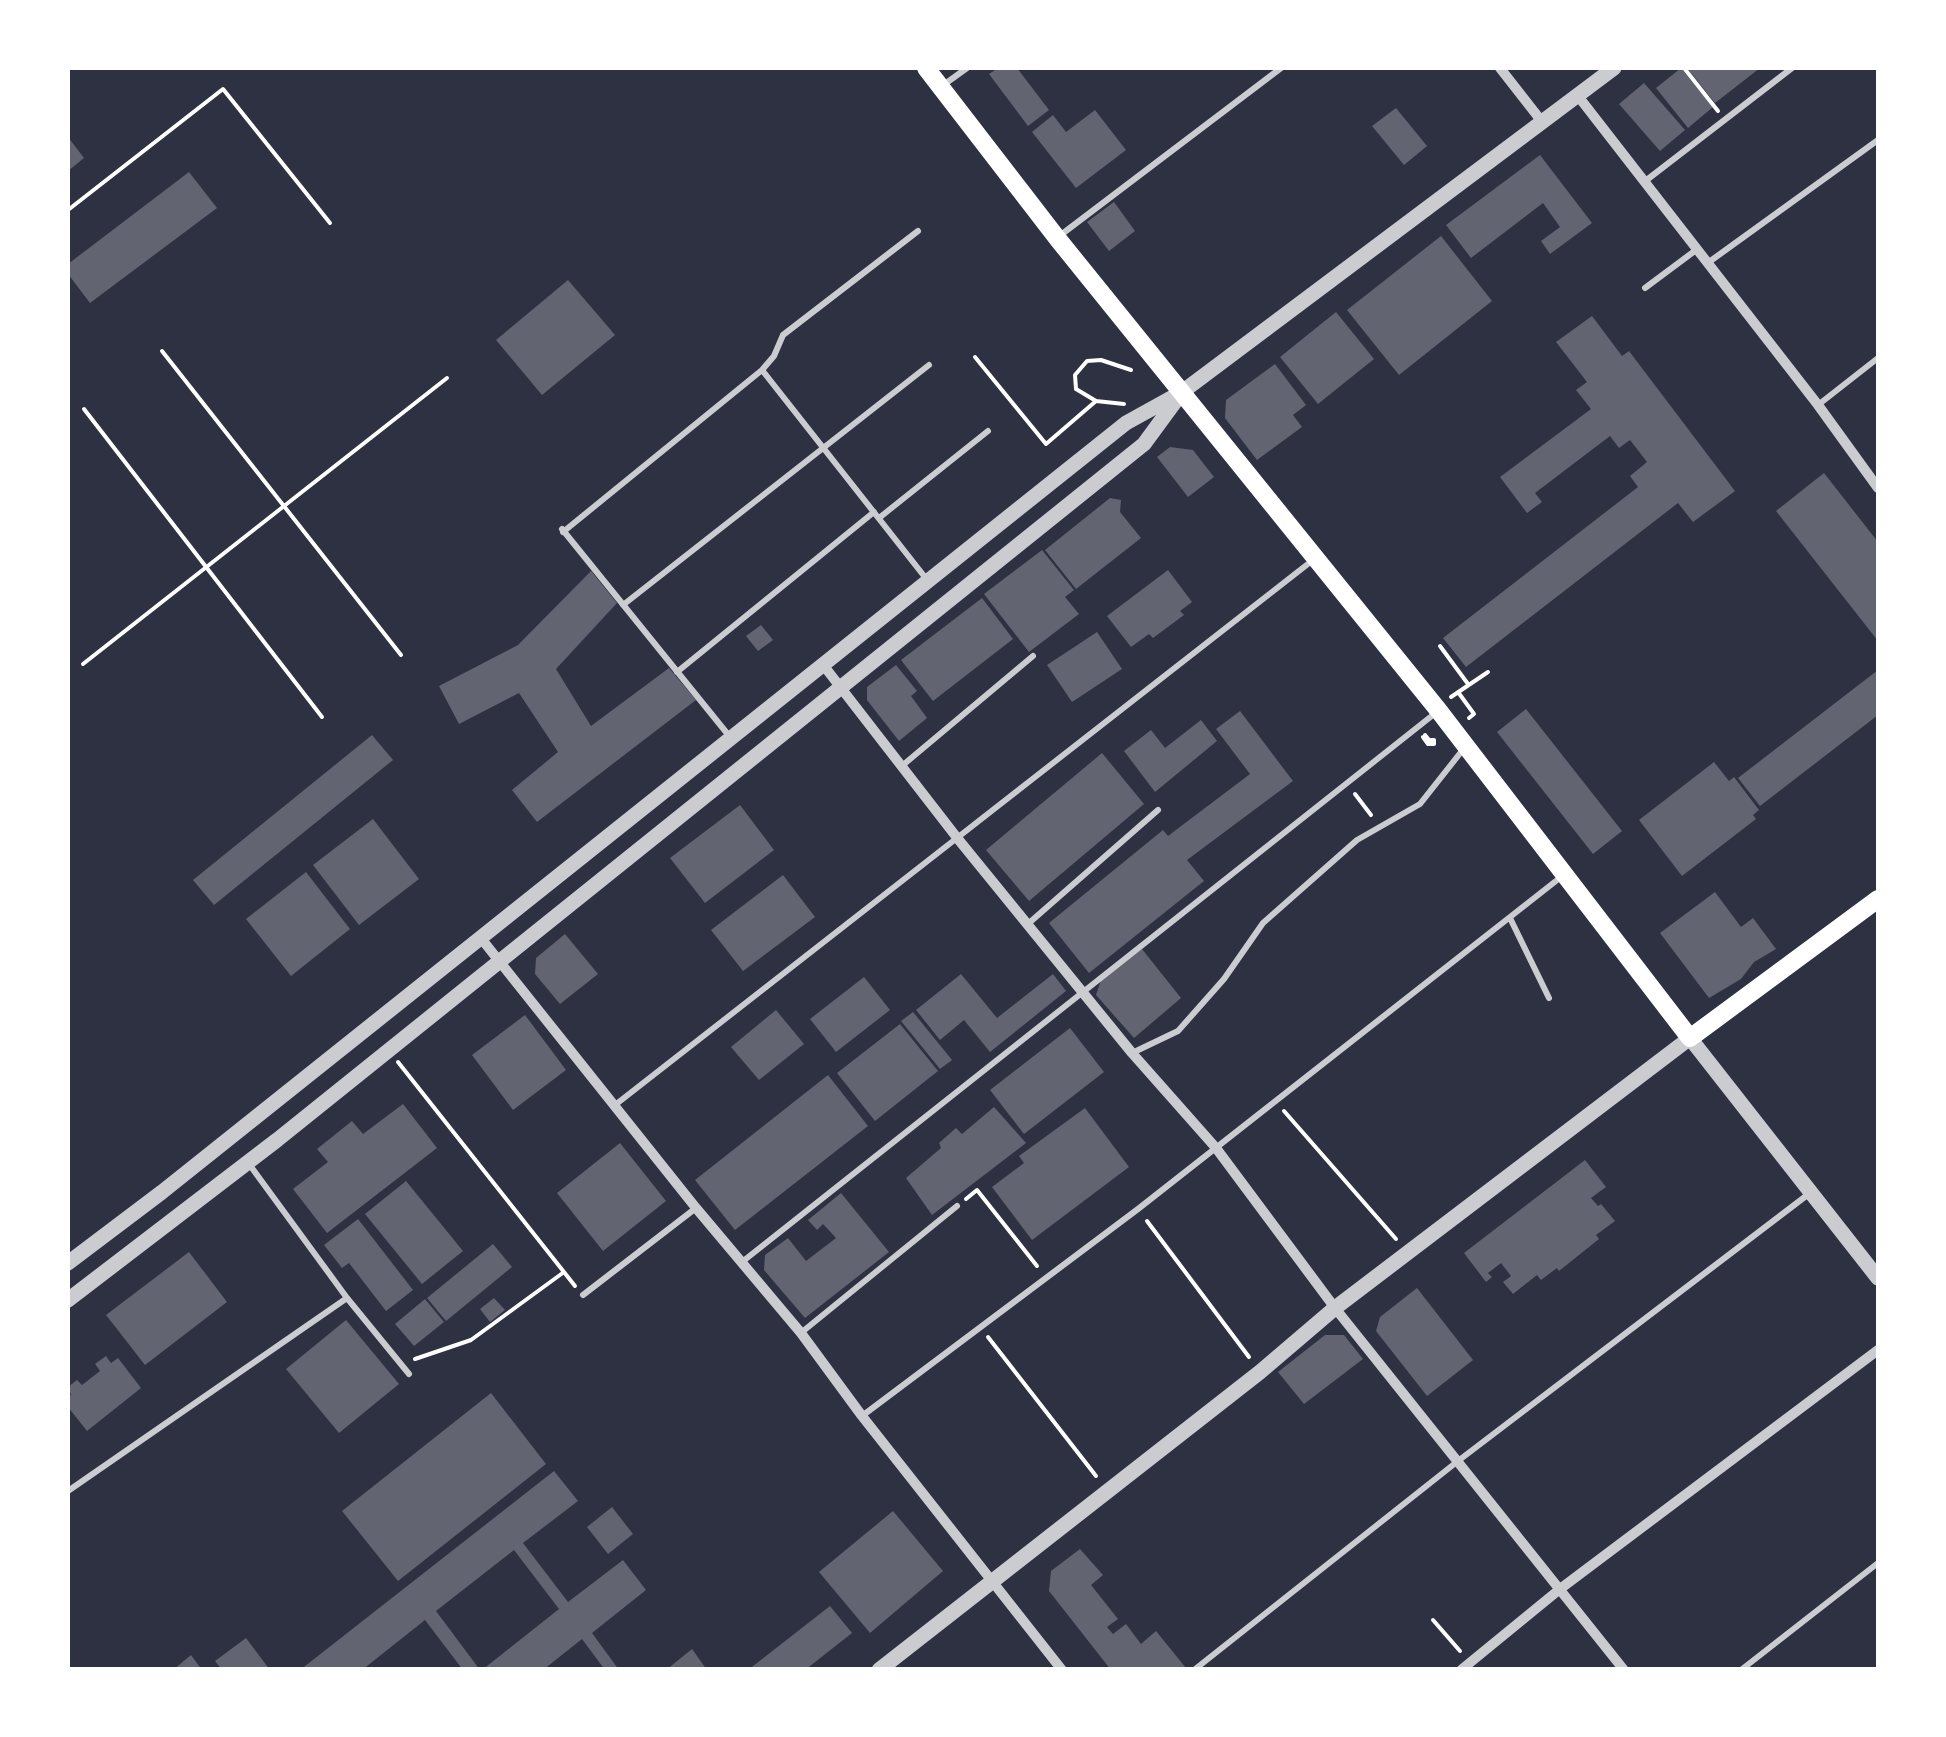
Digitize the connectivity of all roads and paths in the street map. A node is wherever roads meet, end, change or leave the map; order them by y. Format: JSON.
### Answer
{"nodes":[{"id":1,"x":926,"y":68,"type":"edge"},
{"id":2,"x":967,"y":68,"type":"edge"},
{"id":3,"x":1282,"y":68,"type":"edge"},
{"id":4,"x":1500,"y":68,"type":"edge"},
{"id":5,"x":1614,"y":68,"type":"edge"},
{"id":6,"x":1684,"y":68,"type":"edge"},
{"id":7,"x":1792,"y":68,"type":"edge"},
{"id":8,"x":941,"y":87,"type":"junction"},
{"id":9,"x":1578,"y":96,"type":"junction"},
{"id":10,"x":1724,"y":120,"type":"junction"},
{"id":11,"x":1543,"y":123,"type":"junction"},
{"id":12,"x":1878,"y":140,"type":"edge"},
{"id":13,"x":1643,"y":182,"type":"junction"},
{"id":14,"x":68,"y":210,"type":"edge"},
{"id":15,"x":330,"y":223,"type":"dead end"},
{"id":16,"x":918,"y":231,"type":"dead end"},
{"id":17,"x":1057,"y":238,"type":"junction"},
{"id":18,"x":1698,"y":249,"type":"junction"},
{"id":19,"x":1709,"y":262,"type":"junction"},
{"id":20,"x":1645,"y":288,"type":"dead end"},
{"id":21,"x":162,"y":351,"type":"dead end"},
{"id":22,"x":976,"y":357,"type":"dead end"},
{"id":23,"x":1878,"y":358,"type":"edge"},
{"id":24,"x":930,"y":365,"type":"dead end"},
{"id":25,"x":762,"y":370,"type":"junction"},
{"id":26,"x":1130,"y":370,"type":"dead end"},
{"id":27,"x":448,"y":378,"type":"dead end"},
{"id":28,"x":1182,"y":392,"type":"junction"},
{"id":29,"x":1096,"y":401,"type":"junction"},
{"id":30,"x":1130,"y":404,"type":"dead end"},
{"id":31,"x":1818,"y":404,"type":"junction"},
{"id":32,"x":84,"y":409,"type":"dead end"},
{"id":33,"x":988,"y":431,"type":"dead end"},
{"id":34,"x":823,"y":448,"type":"junction"},
{"id":35,"x":1878,"y":488,"type":"edge"},
{"id":36,"x":285,"y":507,"type":"junction"},
{"id":37,"x":877,"y":515,"type":"junction"},
{"id":38,"x":1314,"y":559,"type":"junction"},
{"id":39,"x":206,"y":566,"type":"junction"},
{"id":40,"x":929,"y":582,"type":"junction"},
{"id":41,"x":623,"y":605,"type":"junction"},
{"id":42,"x":1440,"y":646,"type":"dead end"},
{"id":43,"x":401,"y":655,"type":"dead end"},
{"id":44,"x":1033,"y":656,"type":"dead end"},
{"id":45,"x":83,"y":664,"type":"dead end"},
{"id":46,"x":824,"y":666,"type":"junction"},
{"id":47,"x":677,"y":672,"type":"junction"},
{"id":48,"x":1488,"y":672,"type":"dead end"},
{"id":49,"x":1468,"y":684,"type":"junction"},
{"id":50,"x":841,"y":687,"type":"junction"},
{"id":51,"x":1438,"y":710,"type":"junction"},
{"id":52,"x":1474,"y":714,"type":"dead end"},
{"id":53,"x":322,"y":717,"type":"dead end"},
{"id":54,"x":730,"y":738,"type":"junction"},
{"id":55,"x":1466,"y":747,"type":"junction"},
{"id":56,"x":903,"y":765,"type":"junction"},
{"id":57,"x":1346,"y":783,"type":"junction"},
{"id":58,"x":1158,"y":810,"type":"dead end"},
{"id":59,"x":1380,"y":827,"type":"junction"},
{"id":60,"x":958,"y":839,"type":"junction"},
{"id":61,"x":1566,"y":874,"type":"junction"},
{"id":62,"x":1878,"y":899,"type":"edge"},
{"id":63,"x":1510,"y":918,"type":"junction"},
{"id":64,"x":1029,"y":923,"type":"junction"},
{"id":65,"x":480,"y":938,"type":"junction"},
{"id":66,"x":500,"y":962,"type":"junction"},
{"id":67,"x":1082,"y":990,"type":"junction"},
{"id":68,"x":1549,"y":998,"type":"dead end"},
{"id":69,"x":354,"y":1038,"type":"junction"},
{"id":70,"x":1690,"y":1038,"type":"junction"},
{"id":71,"x":389,"y":1051,"type":"junction"},
{"id":72,"x":1132,"y":1052,"type":"junction"},
{"id":73,"x":374,"y":1063,"type":"junction"},
{"id":74,"x":1276,"y":1101,"type":"junction"},
{"id":75,"x":615,"y":1105,"type":"junction"},
{"id":76,"x":258,"y":1115,"type":"junction"},
{"id":77,"x":278,"y":1140,"type":"junction"},
{"id":78,"x":1216,"y":1148,"type":"junction"},
{"id":79,"x":248,"y":1163,"type":"junction"},
{"id":80,"x":1810,"y":1192,"type":"junction"},
{"id":81,"x":957,"y":1206,"type":"joint"},
{"id":82,"x":696,"y":1208,"type":"junction"},
{"id":83,"x":1138,"y":1209,"type":"junction"},
{"id":84,"x":1409,"y":1254,"type":"junction"},
{"id":85,"x":741,"y":1262,"type":"junction"},
{"id":86,"x":68,"y":1263,"type":"edge"},
{"id":87,"x":564,"y":1272,"type":"junction"},
{"id":88,"x":1046,"y":1278,"type":"junction"},
{"id":89,"x":1878,"y":1278,"type":"edge"},
{"id":90,"x":583,"y":1295,"type":"joint"},
{"id":91,"x":347,"y":1298,"type":"junction"},
{"id":92,"x":68,"y":1300,"type":"edge"},
{"id":93,"x":1336,"y":1308,"type":"junction"},
{"id":94,"x":980,"y":1325,"type":"junction"},
{"id":95,"x":800,"y":1333,"type":"junction"},
{"id":96,"x":1878,"y":1350,"type":"edge"},
{"id":97,"x":400,"y":1364,"type":"junction"},
{"id":98,"x":1260,"y":1372,"type":"junction"},
{"id":99,"x":409,"y":1374,"type":"dead end"},
{"id":100,"x":862,"y":1416,"type":"junction"},
{"id":101,"x":1458,"y":1461,"type":"junction"},
{"id":102,"x":1108,"y":1490,"type":"junction"},
{"id":103,"x":68,"y":1491,"type":"edge"},
{"id":104,"x":1878,"y":1563,"type":"edge"},
{"id":105,"x":993,"y":1582,"type":"junction"},
{"id":106,"x":1560,"y":1589,"type":"junction"},
{"id":107,"x":1433,"y":1620,"type":"dead end"},
{"id":108,"x":1466,"y":1666,"type":"edge"},
{"id":109,"x":879,"y":1670,"type":"edge"},
{"id":110,"x":1062,"y":1670,"type":"edge"},
{"id":111,"x":1194,"y":1670,"type":"edge"},
{"id":112,"x":1624,"y":1670,"type":"edge"},
{"id":113,"x":1741,"y":1670,"type":"edge"}],
"edges":[{"from":1,"to":8,"type":"main road"},
{"from":2,"to":8,"type":"lane"},
{"from":3,"to":17,"type":"lane"},
{"from":4,"to":11,"type":"street"},
{"from":5,"to":9,"type":"street"},
{"from":6,"to":10,"type":"path"},
{"from":7,"to":10,"type":"lane"},
{"from":8,"to":17,"type":"main road"},
{"from":9,"to":11,"type":"street"},
{"from":9,"to":13,"type":"street"},
{"from":10,"to":13,"type":"lane"},
{"from":11,"to":28,"type":"street"},
{"from":12,"to":19,"type":"lane"},
{"from":13,"to":18,"type":"street"},
{"from":14,"to":15,"type":"path"},
{"from":16,"to":25,"type":"lane"},
{"from":17,"to":28,"type":"main road"},
{"from":18,"to":19,"type":"street"},
{"from":18,"to":20,"type":"lane"},
{"from":19,"to":31,"type":"street"},
{"from":21,"to":36,"type":"path"},
{"from":22,"to":29,"type":"path"},
{"from":23,"to":31,"type":"lane"},
{"from":24,"to":34,"type":"lane"},
{"from":25,"to":34,"type":"lane"},
{"from":25,"to":41,"type":"lane"},
{"from":26,"to":29,"type":"path"},
{"from":27,"to":36,"type":"path"},
{"from":28,"to":38,"type":"main road"},
{"from":28,"to":40,"type":"street"},
{"from":28,"to":50,"type":"street"},
{"from":29,"to":30,"type":"path"},
{"from":31,"to":35,"type":"street"},
{"from":32,"to":39,"type":"path"},
{"from":33,"to":37,"type":"lane"},
{"from":34,"to":37,"type":"lane"},
{"from":34,"to":41,"type":"lane"},
{"from":36,"to":39,"type":"path"},
{"from":36,"to":43,"type":"path"},
{"from":37,"to":40,"type":"lane"},
{"from":37,"to":47,"type":"lane"},
{"from":38,"to":51,"type":"main road"},
{"from":38,"to":60,"type":"lane"},
{"from":39,"to":45,"type":"path"},
{"from":39,"to":53,"type":"path"},
{"from":40,"to":46,"type":"street"},
{"from":41,"to":47,"type":"lane"},
{"from":42,"to":49,"type":"path"},
{"from":44,"to":56,"type":"lane"},
{"from":46,"to":50,"type":"street"},
{"from":46,"to":54,"type":"street"},
{"from":47,"to":54,"type":"lane"},
{"from":48,"to":49,"type":"path"},
{"from":49,"to":52,"type":"path"},
{"from":50,"to":56,"type":"street"},
{"from":50,"to":66,"type":"street"},
{"from":51,"to":55,"type":"main road"},
{"from":51,"to":57,"type":"lane"},
{"from":54,"to":65,"type":"street"},
{"from":55,"to":59,"type":"lane"},
{"from":55,"to":61,"type":"main road"},
{"from":56,"to":60,"type":"street"},
{"from":57,"to":59,"type":"path"},
{"from":57,"to":67,"type":"lane"},
{"from":58,"to":64,"type":"lane"},
{"from":59,"to":72,"type":"lane"},
{"from":60,"to":64,"type":"street"},
{"from":60,"to":75,"type":"lane"},
{"from":61,"to":63,"type":"lane"},
{"from":61,"to":70,"type":"main road"},
{"from":62,"to":70,"type":"main road"},
{"from":63,"to":68,"type":"lane"},
{"from":63,"to":74,"type":"lane"},
{"from":64,"to":67,"type":"street"},
{"from":65,"to":66,"type":"street"},
{"from":65,"to":69,"type":"street"},
{"from":66,"to":71,"type":"street"},
{"from":66,"to":75,"type":"street"},
{"from":67,"to":72,"type":"street"},
{"from":67,"to":85,"type":"lane"},
{"from":69,"to":73,"type":"street"},
{"from":69,"to":76,"type":"street"},
{"from":70,"to":80,"type":"street"},
{"from":70,"to":84,"type":"street"},
{"from":71,"to":73,"type":"street"},
{"from":71,"to":87,"type":"path"},
{"from":72,"to":78,"type":"street"},
{"from":73,"to":77,"type":"street"},
{"from":74,"to":78,"type":"lane"},
{"from":74,"to":84,"type":"path"},
{"from":75,"to":82,"type":"street"},
{"from":76,"to":77,"type":"street"},
{"from":76,"to":86,"type":"street"},
{"from":77,"to":79,"type":"street"},
{"from":78,"to":83,"type":"lane"},
{"from":78,"to":93,"type":"street"},
{"from":79,"to":91,"type":"lane"},
{"from":79,"to":92,"type":"street"},
{"from":80,"to":89,"type":"street"},
{"from":80,"to":101,"type":"lane"},
{"from":81,"to":88,"type":"path"},
{"from":81,"to":95,"type":"lane"},
{"from":82,"to":85,"type":"street"},
{"from":82,"to":90,"type":"lane"},
{"from":83,"to":88,"type":"lane"},
{"from":83,"to":98,"type":"path"},
{"from":84,"to":93,"type":"street"},
{"from":85,"to":95,"type":"street"},
{"from":87,"to":90,"type":"path"},
{"from":87,"to":97,"type":"path"},
{"from":88,"to":94,"type":"lane"},
{"from":91,"to":97,"type":"lane"},
{"from":91,"to":103,"type":"lane"},
{"from":93,"to":98,"type":"street"},
{"from":93,"to":101,"type":"street"},
{"from":94,"to":100,"type":"lane"},
{"from":94,"to":102,"type":"path"},
{"from":95,"to":100,"type":"street"},
{"from":96,"to":106,"type":"street"},
{"from":97,"to":99,"type":"lane"},
{"from":98,"to":102,"type":"street"},
{"from":100,"to":105,"type":"street"},
{"from":101,"to":106,"type":"street"},
{"from":101,"to":111,"type":"lane"},
{"from":102,"to":105,"type":"street"},
{"from":104,"to":113,"type":"lane"},
{"from":105,"to":109,"type":"street"},
{"from":105,"to":110,"type":"street"},
{"from":106,"to":108,"type":"street"},
{"from":106,"to":112,"type":"street"},
{"from":107,"to":108,"type":"path"}]}
